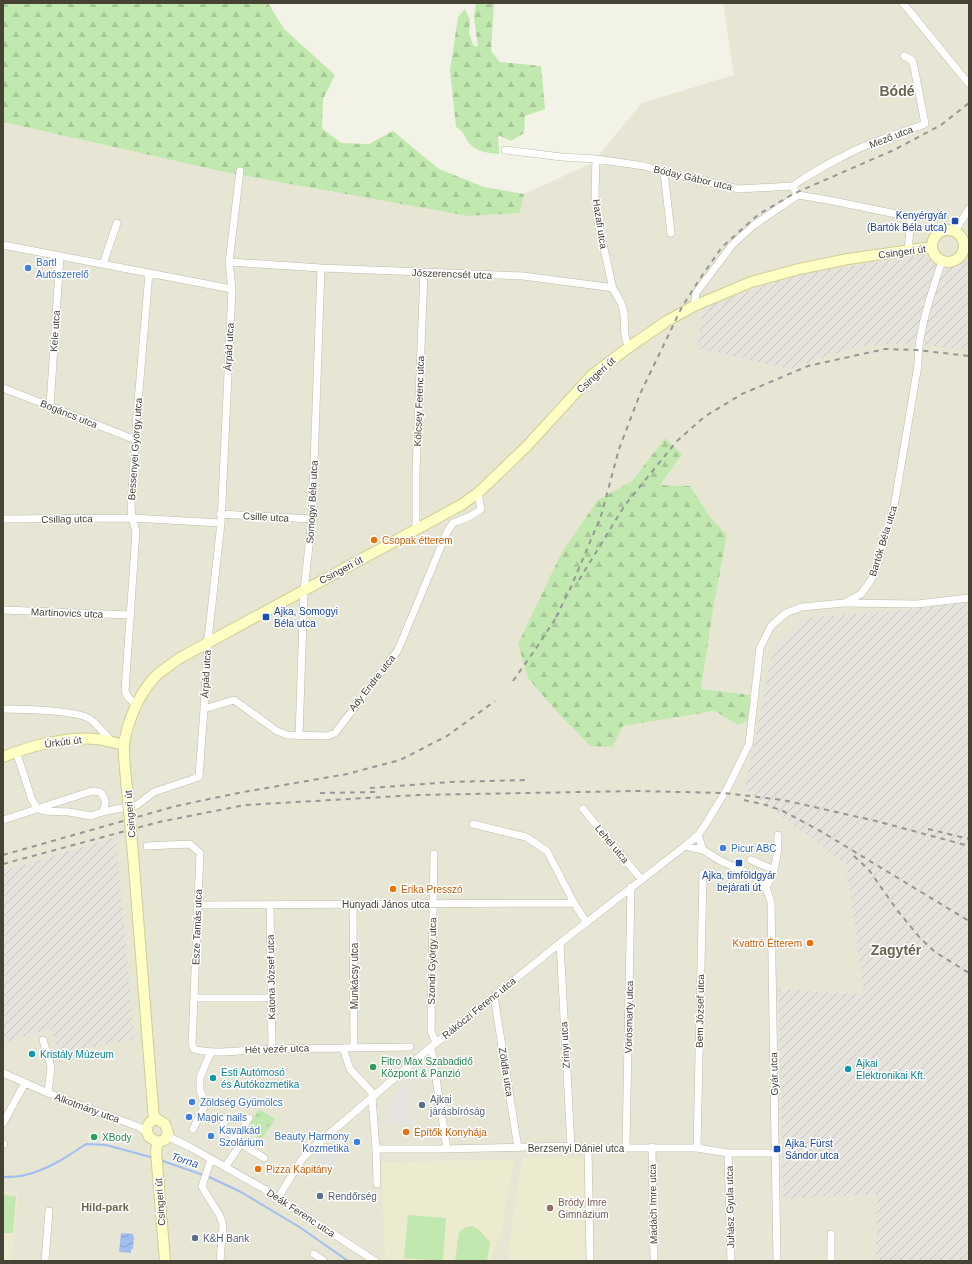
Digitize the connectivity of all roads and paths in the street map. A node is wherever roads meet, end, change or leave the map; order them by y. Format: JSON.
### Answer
{"nodes":[{"id":1,"x":903,"y":3,"type":"edge"},
{"id":2,"x":904,"y":56,"type":"dead end"},
{"id":3,"x":969,"y":84,"type":"edge"},
{"id":4,"x":505,"y":150,"type":"dead end"},
{"id":5,"x":596,"y":159,"type":"junction"},
{"id":6,"x":240,"y":171,"type":"dead end"},
{"id":7,"x":664,"y":172,"type":"junction"},
{"id":8,"x":792,"y":186,"type":"junction"},
{"id":9,"x":798,"y":195,"type":"junction"},
{"id":10,"x":969,"y":209,"type":"edge"},
{"id":11,"x":117,"y":223,"type":"dead end"},
{"id":12,"x":954,"y":231,"type":"junction"},
{"id":13,"x":671,"y":233,"type":"dead end"},
{"id":14,"x":3,"y":245,"type":"edge"},
{"id":15,"x":932,"y":248,"type":"junction"},
{"id":16,"x":966,"y":249,"type":"edge"},
{"id":17,"x":908,"y":252,"type":"junction"},
{"id":18,"x":60,"y":256,"type":"junction"},
{"id":19,"x":942,"y":261,"type":"junction"},
{"id":20,"x":229,"y":262,"type":"junction"},
{"id":21,"x":103,"y":264,"type":"junction"},
{"id":22,"x":321,"y":268,"type":"junction"},
{"id":23,"x":424,"y":272,"type":"junction"},
{"id":24,"x":149,"y":273,"type":"junction"},
{"id":25,"x":232,"y":289,"type":"junction"},
{"id":26,"x":613,"y":289,"type":"junction"},
{"id":27,"x":694,"y":306,"type":"junction"},
{"id":28,"x":629,"y":346,"type":"junction"},
{"id":29,"x":3,"y":388,"type":"edge"},
{"id":30,"x":50,"y":406,"type":"junction"},
{"id":31,"x":136,"y":440,"type":"junction"},
{"id":32,"x":478,"y":492,"type":"junction"},
{"id":33,"x":220,"y":514,"type":"junction"},
{"id":34,"x":132,"y":518,"type":"junction"},
{"id":35,"x":3,"y":519,"type":"edge"},
{"id":36,"x":312,"y":519,"type":"junction"},
{"id":37,"x":221,"y":524,"type":"junction"},
{"id":38,"x":416,"y":529,"type":"junction"},
{"id":39,"x":304,"y":590,"type":"junction"},
{"id":40,"x":969,"y":598,"type":"edge"},
{"id":41,"x":844,"y":603,"type":"junction"},
{"id":42,"x":3,"y":610,"type":"edge"},
{"id":43,"x":131,"y":615,"type":"junction"},
{"id":44,"x":208,"y":642,"type":"junction"},
{"id":45,"x":136,"y":705,"type":"junction"},
{"id":46,"x":3,"y":709,"type":"edge"},
{"id":47,"x":204,"y":709,"type":"junction"},
{"id":48,"x":299,"y":736,"type":"junction"},
{"id":49,"x":112,"y":742,"type":"junction"},
{"id":50,"x":124,"y":745,"type":"junction"},
{"id":51,"x":16,"y":751,"type":"junction"},
{"id":52,"x":3,"y":757,"type":"edge"},
{"id":53,"x":37,"y":808,"type":"junction"},
{"id":54,"x":583,"y":809,"type":"dead end"},
{"id":55,"x":102,"y":812,"type":"junction"},
{"id":56,"x":3,"y":820,"type":"edge"},
{"id":57,"x":474,"y":824,"type":"dead end"},
{"id":58,"x":698,"y":835,"type":"junction"},
{"id":59,"x":778,"y":835,"type":"dead end"},
{"id":60,"x":147,"y":846,"type":"dead end"},
{"id":61,"x":685,"y":846,"type":"junction"},
{"id":62,"x":703,"y":850,"type":"junction"},
{"id":63,"x":434,"y":854,"type":"dead end"},
{"id":64,"x":751,"y":860,"type":"dead end"},
{"id":65,"x":774,"y":870,"type":"junction"},
{"id":66,"x":703,"y":874,"type":"dead end"},
{"id":67,"x":641,"y":879,"type":"junction"},
{"id":68,"x":631,"y":887,"type":"junction"},
{"id":69,"x":766,"y":888,"type":"junction"},
{"id":70,"x":574,"y":903,"type":"junction"},
{"id":71,"x":354,"y":904,"type":"junction"},
{"id":72,"x":433,"y":904,"type":"junction"},
{"id":73,"x":198,"y":905,"type":"junction"},
{"id":74,"x":270,"y":905,"type":"junction"},
{"id":75,"x":587,"y":923,"type":"junction"},
{"id":76,"x":560,"y":943,"type":"junction"},
{"id":77,"x":494,"y":996,"type":"junction"},
{"id":78,"x":194,"y":998,"type":"junction"},
{"id":79,"x":271,"y":998,"type":"junction"},
{"id":80,"x":43,"y":1040,"type":"dead end"},
{"id":81,"x":433,"y":1045,"type":"junction"},
{"id":82,"x":410,"y":1047,"type":"dead end"},
{"id":83,"x":343,"y":1048,"type":"junction"},
{"id":84,"x":354,"y":1048,"type":"junction"},
{"id":85,"x":272,"y":1049,"type":"junction"},
{"id":86,"x":201,"y":1051,"type":"joint"},
{"id":87,"x":211,"y":1052,"type":"junction"},
{"id":88,"x":3,"y":1073,"type":"edge"},
{"id":89,"x":25,"y":1083,"type":"junction"},
{"id":90,"x":48,"y":1093,"type":"junction"},
{"id":91,"x":373,"y":1097,"type":"junction"},
{"id":92,"x":154,"y":1120,"type":"junction"},
{"id":93,"x":3,"y":1123,"type":"edge"},
{"id":94,"x":193,"y":1128,"type":"dead end"},
{"id":95,"x":147,"y":1132,"type":"junction"},
{"id":96,"x":167,"y":1136,"type":"junction"},
{"id":97,"x":157,"y":1146,"type":"junction"},
{"id":98,"x":571,"y":1146,"type":"junction"},
{"id":99,"x":626,"y":1147,"type":"junction"},
{"id":100,"x":652,"y":1147,"type":"junction"},
{"id":101,"x":376,"y":1148,"type":"junction"},
{"id":102,"x":518,"y":1148,"type":"junction"},
{"id":103,"x":588,"y":1148,"type":"junction"},
{"id":104,"x":697,"y":1148,"type":"junction"},
{"id":105,"x":447,"y":1149,"type":"junction"},
{"id":106,"x":728,"y":1153,"type":"junction"},
{"id":107,"x":775,"y":1153,"type":"junction"},
{"id":108,"x":264,"y":1158,"type":"dead end"},
{"id":109,"x":211,"y":1159,"type":"junction"},
{"id":110,"x":225,"y":1167,"type":"junction"},
{"id":111,"x":377,"y":1184,"type":"dead end"},
{"id":112,"x":278,"y":1198,"type":"junction"},
{"id":113,"x":49,"y":1211,"type":"dead end"},
{"id":114,"x":831,"y":1234,"type":"dead end"},
{"id":115,"x":314,"y":1254,"type":"dead end"},
{"id":116,"x":45,"y":1261,"type":"edge"},
{"id":117,"x":164,"y":1261,"type":"edge"},
{"id":118,"x":220,"y":1261,"type":"edge"},
{"id":119,"x":324,"y":1261,"type":"edge"},
{"id":120,"x":375,"y":1261,"type":"edge"},
{"id":121,"x":590,"y":1261,"type":"edge"},
{"id":122,"x":654,"y":1261,"type":"edge"},
{"id":123,"x":731,"y":1261,"type":"edge"},
{"id":124,"x":777,"y":1261,"type":"edge"},
{"id":125,"x":831,"y":1261,"type":"edge"}],
"edges":[{"from":1,"to":3,"type":"street"},
{"from":2,"to":8,"type":"street","name":"Mező utca"},
{"from":4,"to":5,"type":"street","name":"Bóday Gábor utca"},
{"from":5,"to":7,"type":"street","name":"Bóday Gábor utca"},
{"from":5,"to":26,"type":"street","name":"Hazafi utca"},
{"from":6,"to":20,"type":"street","name":"Árpád utca"},
{"from":7,"to":8,"type":"street","name":"Bóday Gábor utca"},
{"from":7,"to":13,"type":"street"},
{"from":8,"to":9,"type":"street"},
{"from":9,"to":17,"type":"street"},
{"from":9,"to":27,"type":"street"},
{"from":10,"to":12,"type":"street"},
{"from":11,"to":21,"type":"street"},
{"from":12,"to":15,"type":"main road"},
{"from":12,"to":16,"type":"main road"},
{"from":14,"to":18,"type":"street"},
{"from":15,"to":17,"type":"main road","name":"Csingeri út"},
{"from":15,"to":19,"type":"main road"},
{"from":16,"to":19,"type":"main road"},
{"from":17,"to":27,"type":"main road","name":"Csingeri út"},
{"from":18,"to":21,"type":"street"},
{"from":18,"to":30,"type":"street","name":"Kele utca"},
{"from":19,"to":41,"type":"street","name":"Bartók Béla utca"},
{"from":20,"to":22,"type":"street","name":"Jószerencsét utca"},
{"from":20,"to":25,"type":"street","name":"Árpád utca"},
{"from":21,"to":24,"type":"street"},
{"from":22,"to":23,"type":"street","name":"Jószerencsét utca"},
{"from":22,"to":36,"type":"street","name":"Somogyi Béla utca"},
{"from":23,"to":26,"type":"street","name":"Jószerencsét utca"},
{"from":23,"to":38,"type":"street","name":"Kölcsey Ferenc utca"},
{"from":24,"to":25,"type":"street"},
{"from":24,"to":31,"type":"street","name":"Bessenyei György utca"},
{"from":25,"to":33,"type":"street","name":"Árpád utca"},
{"from":26,"to":28,"type":"street"},
{"from":27,"to":28,"type":"main road","name":"Csingeri út"},
{"from":28,"to":32,"type":"main road","name":"Csingeri út"},
{"from":29,"to":30,"type":"street","name":"Bogáncs utca"},
{"from":30,"to":31,"type":"street","name":"Bogáncs utca"},
{"from":31,"to":34,"type":"street","name":"Bessenyei György utca"},
{"from":32,"to":38,"type":"main road","name":"Csingeri út"},
{"from":32,"to":48,"type":"street","name":"Ady Endre utca"},
{"from":33,"to":36,"type":"street","name":"Csille utca"},
{"from":33,"to":37,"type":"street","name":"Árpád utca"},
{"from":34,"to":35,"type":"street","name":"Csillag utca"},
{"from":34,"to":37,"type":"street"},
{"from":34,"to":43,"type":"street","name":"Bessenyei György utca"},
{"from":36,"to":39,"type":"street","name":"Somogyi Béla utca"},
{"from":37,"to":44,"type":"street","name":"Árpád utca"},
{"from":38,"to":39,"type":"main road","name":"Csingeri út"},
{"from":39,"to":44,"type":"main road","name":"Csingeri út"},
{"from":39,"to":48,"type":"street","name":"Somogyi Béla utca"},
{"from":40,"to":41,"type":"street"},
{"from":41,"to":58,"type":"street","name":"Bartók Béla utca"},
{"from":42,"to":43,"type":"street","name":"Martinovics utca"},
{"from":43,"to":45,"type":"street","name":"Bessenyei György utca"},
{"from":44,"to":45,"type":"main road","name":"Csingeri út"},
{"from":44,"to":47,"type":"street","name":"Árpád utca"},
{"from":45,"to":50,"type":"main road","name":"Csingeri út"},
{"from":46,"to":49,"type":"street"},
{"from":47,"to":48,"type":"street","name":"Ady Endre utca"},
{"from":47,"to":55,"type":"street","name":"Árpád utca"},
{"from":49,"to":50,"type":"main road","name":"Úrkúti út"},
{"from":49,"to":51,"type":"main road","name":"Úrkúti út"},
{"from":50,"to":92,"type":"main road","name":"Csingeri út","bridge":true},
{"from":51,"to":52,"type":"main road","name":"Úrkúti út"},
{"from":51,"to":53,"type":"street"},
{"from":53,"to":55,"type":"street"},
{"from":53,"to":55,"type":"street"},
{"from":53,"to":56,"type":"street"},
{"from":54,"to":67,"type":"street","name":"Lehel utca"},
{"from":57,"to":70,"type":"street"},
{"from":58,"to":61,"type":"street","name":"Rákóczi Ferenc utca"},
{"from":58,"to":62,"type":"street"},
{"from":59,"to":65,"type":"street"},
{"from":60,"to":73,"type":"street","name":"Esze Tamás utca"},
{"from":61,"to":62,"type":"street"},
{"from":61,"to":67,"type":"street","name":"Rákóczi Ferenc utca"},
{"from":62,"to":69,"type":"street"},
{"from":63,"to":72,"type":"street","name":"Szondi György utca"},
{"from":64,"to":65,"type":"street"},
{"from":65,"to":69,"type":"street"},
{"from":66,"to":104,"type":"street","name":"Bem József utca"},
{"from":67,"to":68,"type":"street","name":"Rákóczi Ferenc utca"},
{"from":68,"to":75,"type":"street","name":"Rákóczi Ferenc utca"},
{"from":68,"to":99,"type":"street","name":"Vörösmarty utca"},
{"from":69,"to":107,"type":"street","name":"Gyár utca"},
{"from":70,"to":72,"type":"street","name":"Hunyadi János utca"},
{"from":70,"to":75,"type":"street"},
{"from":71,"to":72,"type":"street","name":"Hunyadi János utca"},
{"from":71,"to":74,"type":"street","name":"Hunyadi János utca"},
{"from":71,"to":84,"type":"street","name":"Munkácsy utca"},
{"from":72,"to":81,"type":"street","name":"Szondi György utca"},
{"from":73,"to":74,"type":"street","name":"Hunyadi János utca"},
{"from":73,"to":78,"type":"street","name":"Esze Tamás utca"},
{"from":74,"to":79,"type":"street","name":"Katona József utca"},
{"from":75,"to":76,"type":"street","name":"Rákóczi Ferenc utca"},
{"from":76,"to":77,"type":"street","name":"Rákóczi Ferenc utca"},
{"from":76,"to":98,"type":"street","name":"Zrínyi utca"},
{"from":77,"to":81,"type":"street","name":"Rákóczi Ferenc utca"},
{"from":77,"to":102,"type":"street","name":"Zöldfa utca"},
{"from":78,"to":79,"type":"street"},
{"from":78,"to":86,"type":"street","name":"Esze Tamás utca"},
{"from":79,"to":85,"type":"street","name":"Katona József utca"},
{"from":80,"to":90,"type":"street","name":"Alkotmány utca"},
{"from":81,"to":91,"type":"street","name":"Rákóczi Ferenc utca"},
{"from":81,"to":105,"type":"street","name":"Szondi György utca"},
{"from":82,"to":84,"type":"street","name":"Hét vezér utca"},
{"from":83,"to":84,"type":"street","name":"Hét vezér utca"},
{"from":83,"to":85,"type":"street","name":"Hét vezér utca"},
{"from":83,"to":91,"type":"street"},
{"from":85,"to":87,"type":"street","name":"Hét vezér utca"},
{"from":86,"to":87,"type":"street","name":"Hét vezér utca"},
{"from":87,"to":94,"type":"street"},
{"from":88,"to":89,"type":"street","name":"Alkotmány utca"},
{"from":89,"to":90,"type":"street","name":"Alkotmány utca"},
{"from":89,"to":93,"type":"street"},
{"from":90,"to":95,"type":"street","name":"Alkotmány utca"},
{"from":91,"to":101,"type":"street"},
{"from":91,"to":112,"type":"street","name":"Rákóczi Ferenc utca"},
{"from":92,"to":95,"type":"main road"},
{"from":92,"to":96,"type":"main road"},
{"from":95,"to":97,"type":"main road"},
{"from":96,"to":97,"type":"main road"},
{"from":96,"to":109,"type":"street","name":"Deák Ferenc utca"},
{"from":97,"to":117,"type":"main road","name":"Csingeri út"},
{"from":98,"to":102,"type":"street","name":"Berzsenyi Dániel utca"},
{"from":98,"to":103,"type":"street","name":"Berzsenyi Dániel utca"},
{"from":99,"to":100,"type":"street","name":"Berzsenyi Dániel utca"},
{"from":99,"to":103,"type":"street","name":"Berzsenyi Dániel utca"},
{"from":100,"to":104,"type":"street","name":"Berzsenyi Dániel utca"},
{"from":100,"to":122,"type":"street","name":"Madách Imre utca"},
{"from":101,"to":105,"type":"street","name":"Berzsenyi Dániel utca"},
{"from":101,"to":111,"type":"street"},
{"from":102,"to":105,"type":"street","name":"Berzsenyi Dániel utca"},
{"from":103,"to":121,"type":"street"},
{"from":104,"to":106,"type":"street","name":"Berzsenyi Dániel utca"},
{"from":106,"to":107,"type":"street","name":"Berzsenyi Dániel utca"},
{"from":106,"to":123,"type":"street","name":"Juhász Gyula utca"},
{"from":107,"to":124,"type":"street","name":"Gyár utca"},
{"from":108,"to":110,"type":"street"},
{"from":109,"to":110,"type":"street","name":"Deák Ferenc utca"},
{"from":109,"to":118,"type":"street"},
{"from":110,"to":112,"type":"street","name":"Deák Ferenc utca"},
{"from":112,"to":120,"type":"street","name":"Deák Ferenc utca"},
{"from":113,"to":116,"type":"street"},
{"from":114,"to":125,"type":"street"},
{"from":115,"to":119,"type":"street"}]}
